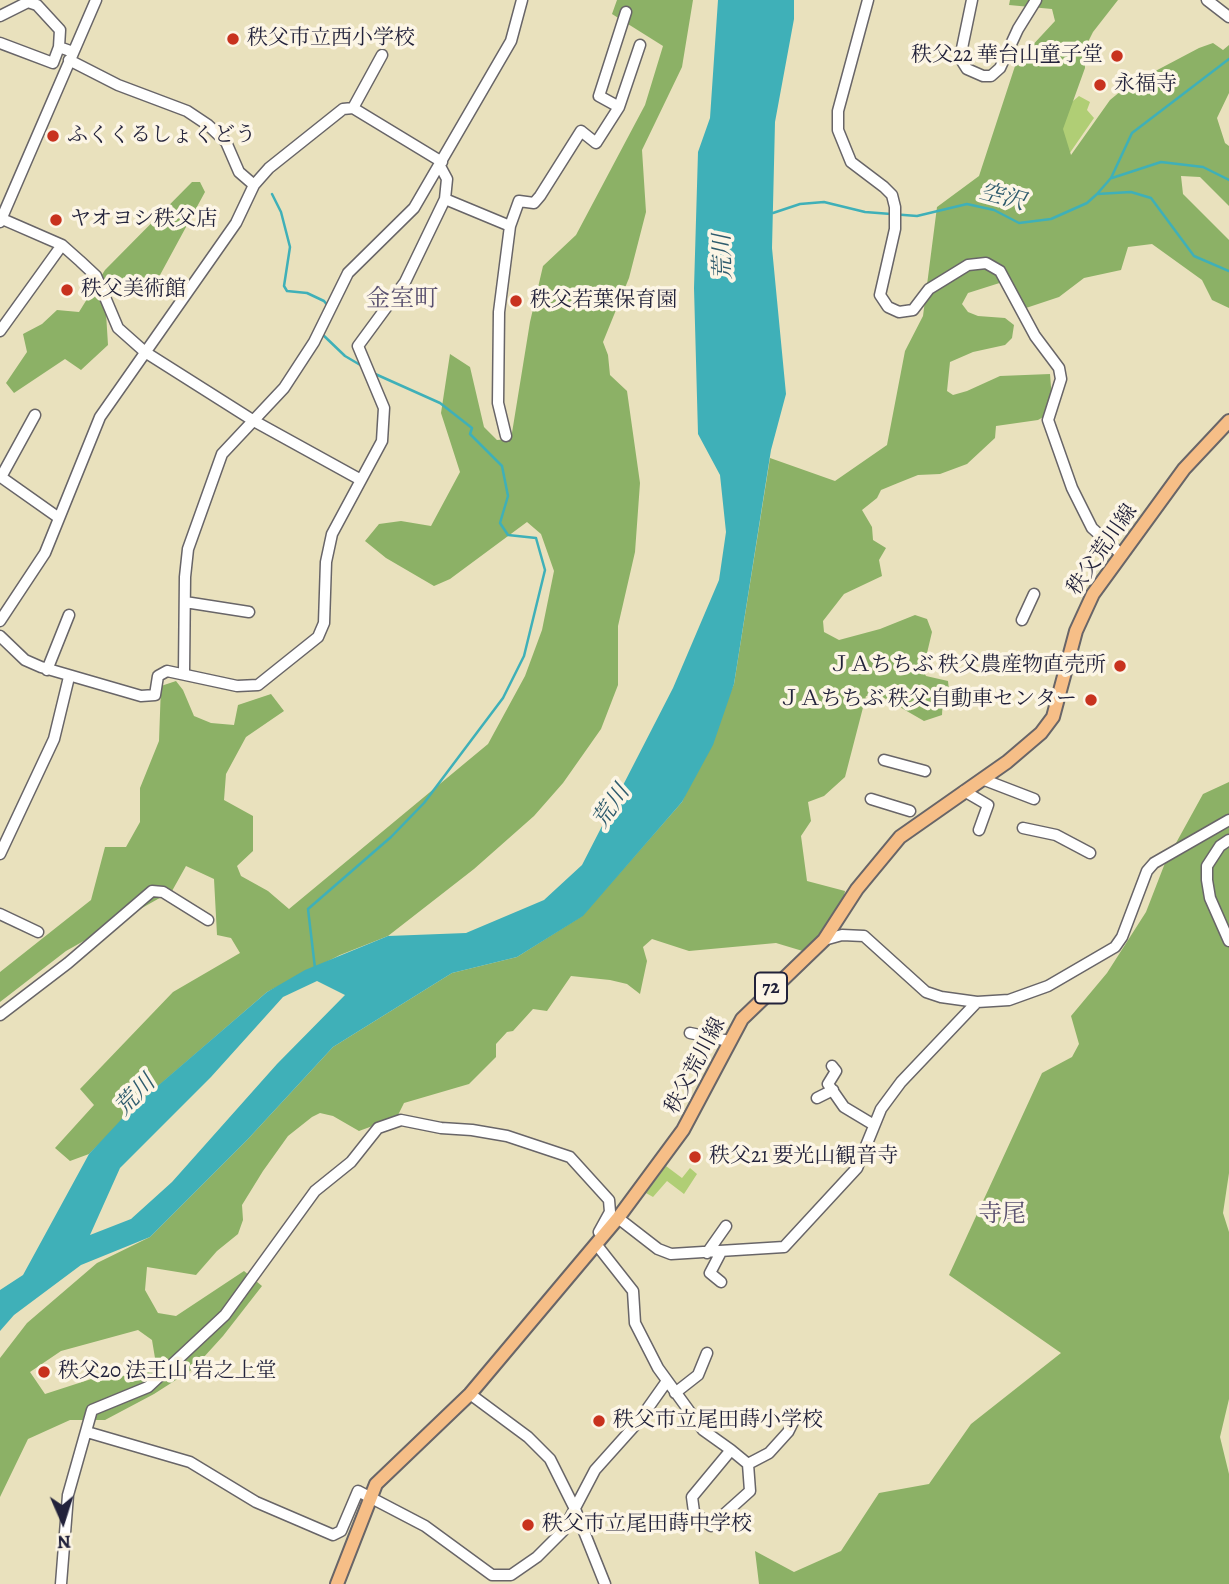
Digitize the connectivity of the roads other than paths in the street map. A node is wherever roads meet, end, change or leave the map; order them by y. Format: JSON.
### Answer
{"nodes":[{"id":1,"x":96,"y":0,"type":"edge"},
{"id":2,"x":522,"y":0,"type":"edge"},
{"id":3,"x":868,"y":0,"type":"edge"},
{"id":4,"x":972,"y":0,"type":"edge"},
{"id":5,"x":1036,"y":0,"type":"edge"},
{"id":6,"x":1207,"y":0,"type":"edge"},
{"id":7,"x":626,"y":12,"type":"dead end"},
{"id":8,"x":0,"y":16,"type":"edge"},
{"id":9,"x":1229,"y":18,"type":"edge"},
{"id":10,"x":0,"y":43,"type":"edge"},
{"id":11,"x":640,"y":45,"type":"dead end"},
{"id":12,"x":59,"y":47,"type":"junction"},
{"id":13,"x":382,"y":55,"type":"dead end"},
{"id":14,"x":71,"y":56,"type":"junction"},
{"id":15,"x":619,"y":107,"type":"junction"},
{"id":16,"x":353,"y":108,"type":"junction"},
{"id":17,"x":441,"y":164,"type":"junction"},
{"id":18,"x":254,"y":185,"type":"junction"},
{"id":19,"x":445,"y":199,"type":"junction"},
{"id":20,"x":1,"y":220,"type":"edge"},
{"id":21,"x":510,"y":226,"type":"junction"},
{"id":22,"x":62,"y":246,"type":"junction"},
{"id":23,"x":0,"y":331,"type":"edge"},
{"id":24,"x":145,"y":352,"type":"junction"},
{"id":25,"x":35,"y":415,"type":"dead end"},
{"id":26,"x":254,"y":421,"type":"junction"},
{"id":27,"x":1229,"y":421,"type":"edge"},
{"id":28,"x":506,"y":436,"type":"dead end"},
{"id":29,"x":360,"y":480,"type":"junction"},
{"id":30,"x":59,"y":518,"type":"junction"},
{"id":31,"x":1122,"y":555,"type":"junction"},
{"id":32,"x":1034,"y":594,"type":"dead end"},
{"id":33,"x":185,"y":602,"type":"junction"},
{"id":34,"x":249,"y":612,"type":"dead end"},
{"id":35,"x":69,"y":615,"type":"dead end"},
{"id":36,"x":1022,"y":620,"type":"dead end"},
{"id":37,"x":0,"y":621,"type":"edge"},
{"id":38,"x":0,"y":636,"type":"edge"},
{"id":39,"x":47,"y":670,"type":"junction"},
{"id":40,"x":184,"y":672,"type":"junction"},
{"id":41,"x":69,"y":677,"type":"junction"},
{"id":42,"x":884,"y":760,"type":"dead end"},
{"id":43,"x":925,"y":771,"type":"dead end"},
{"id":44,"x":982,"y":779,"type":"junction"},
{"id":45,"x":964,"y":791,"type":"junction"},
{"id":46,"x":871,"y":799,"type":"dead end"},
{"id":47,"x":1034,"y":799,"type":"dead end"},
{"id":48,"x":910,"y":811,"type":"dead end"},
{"id":49,"x":1229,"y":820,"type":"edge"},
{"id":50,"x":1024,"y":828,"type":"dead end"},
{"id":51,"x":979,"y":830,"type":"dead end"},
{"id":52,"x":1229,"y":839,"type":"edge"},
{"id":53,"x":1090,"y":853,"type":"dead end"},
{"id":54,"x":0,"y":854,"type":"edge"},
{"id":55,"x":0,"y":914,"type":"edge"},
{"id":56,"x":208,"y":920,"type":"dead end"},
{"id":57,"x":38,"y":932,"type":"dead end"},
{"id":58,"x":824,"y":940,"type":"junction"},
{"id":59,"x":1229,"y":941,"type":"edge"},
{"id":60,"x":977,"y":1002,"type":"junction"},
{"id":61,"x":0,"y":1015,"type":"edge"},
{"id":62,"x":690,"y":1033,"type":"dead end"},
{"id":63,"x":729,"y":1041,"type":"junction"},
{"id":64,"x":832,"y":1066,"type":"dead end"},
{"id":65,"x":833,"y":1090,"type":"junction"},
{"id":66,"x":817,"y":1098,"type":"dead end"},
{"id":67,"x":874,"y":1125,"type":"junction"},
{"id":68,"x":618,"y":1218,"type":"junction"},
{"id":69,"x":726,"y":1226,"type":"dead end"},
{"id":70,"x":599,"y":1240,"type":"junction"},
{"id":71,"x":721,"y":1252,"type":"junction"},
{"id":72,"x":707,"y":1253,"type":"junction"},
{"id":73,"x":721,"y":1282,"type":"dead end"},
{"id":74,"x":707,"y":1353,"type":"dead end"},
{"id":75,"x":667,"y":1381,"type":"junction"},
{"id":76,"x":675,"y":1393,"type":"junction"},
{"id":77,"x":470,"y":1394,"type":"junction"},
{"id":78,"x":808,"y":1420,"type":"dead end"},
{"id":79,"x":87,"y":1432,"type":"junction"},
{"id":80,"x":732,"y":1450,"type":"junction"},
{"id":81,"x":748,"y":1464,"type":"junction"},
{"id":82,"x":370,"y":1496,"type":"junction"},
{"id":83,"x":575,"y":1509,"type":"junction"},
{"id":84,"x":490,"y":1580,"type":"edge"},
{"id":85,"x":61,"y":1584,"type":"edge"},
{"id":86,"x":337,"y":1584,"type":"edge"},
{"id":87,"x":605,"y":1584,"type":"edge"}],
"edges":[{"from":1,"to":14,"type":"street"},
{"from":2,"to":17,"type":"street"},
{"from":3,"to":31,"type":"street"},
{"from":4,"to":5,"type":"street"},
{"from":6,"to":9,"type":"street"},
{"from":7,"to":15,"type":"street"},
{"from":8,"to":12,"type":"street"},
{"from":10,"to":12,"type":"street"},
{"from":11,"to":15,"type":"street"},
{"from":12,"to":14,"type":"street"},
{"from":13,"to":16,"type":"street"},
{"from":14,"to":18,"type":"street"},
{"from":14,"to":20,"type":"street"},
{"from":15,"to":21,"type":"street"},
{"from":16,"to":17,"type":"street"},
{"from":16,"to":18,"type":"street"},
{"from":17,"to":19,"type":"street"},
{"from":17,"to":26,"type":"street"},
{"from":18,"to":24,"type":"street"},
{"from":19,"to":21,"type":"street"},
{"from":19,"to":29,"type":"street"},
{"from":20,"to":22,"type":"street"},
{"from":21,"to":28,"type":"street"},
{"from":22,"to":23,"type":"street"},
{"from":22,"to":24,"type":"street"},
{"from":24,"to":26,"type":"street"},
{"from":24,"to":30,"type":"street"},
{"from":25,"to":30,"type":"street"},
{"from":26,"to":29,"type":"street"},
{"from":26,"to":33,"type":"street"},
{"from":27,"to":31,"type":"main road","name":"秩父荒川線","number":"72"},
{"from":29,"to":40,"type":"street"},
{"from":30,"to":37,"type":"street"},
{"from":31,"to":44,"type":"main road","name":"秩父荒川線","number":"72"},
{"from":32,"to":36,"type":"street"},
{"from":33,"to":34,"type":"street"},
{"from":33,"to":40,"type":"street"},
{"from":35,"to":39,"type":"street"},
{"from":38,"to":39,"type":"street"},
{"from":39,"to":41,"type":"street"},
{"from":40,"to":41,"type":"street"},
{"from":41,"to":54,"type":"street"},
{"from":42,"to":43,"type":"street"},
{"from":44,"to":45,"type":"main road","name":"秩父荒川線","number":"72"},
{"from":44,"to":47,"type":"street"},
{"from":45,"to":51,"type":"street"},
{"from":45,"to":58,"type":"main road","name":"秩父荒川線","number":"72"},
{"from":46,"to":48,"type":"street"},
{"from":49,"to":60,"type":"street"},
{"from":50,"to":53,"type":"street"},
{"from":52,"to":59,"type":"street"},
{"from":55,"to":57,"type":"street"},
{"from":56,"to":61,"type":"street"},
{"from":58,"to":60,"type":"street"},
{"from":58,"to":63,"type":"main road","name":"秩父荒川線","number":"72"},
{"from":60,"to":67,"type":"street"},
{"from":62,"to":63,"type":"street"},
{"from":63,"to":68,"type":"main road","name":"秩父荒川線","number":"72"},
{"from":64,"to":65,"type":"street"},
{"from":65,"to":66,"type":"street"},
{"from":65,"to":67,"type":"street"},
{"from":67,"to":71,"type":"street"},
{"from":68,"to":70,"type":"main road","name":"秩父荒川線","number":"72"},
{"from":68,"to":72,"type":"street"},
{"from":69,"to":72,"type":"street"},
{"from":70,"to":75,"type":"street"},
{"from":70,"to":77,"type":"main road","name":"秩父荒川線","number":"72"},
{"from":70,"to":79,"type":"street"},
{"from":71,"to":72,"type":"street"},
{"from":71,"to":73,"type":"street"},
{"from":74,"to":76,"type":"street"},
{"from":75,"to":76,"type":"street"},
{"from":75,"to":83,"type":"street"},
{"from":76,"to":80,"type":"street"},
{"from":77,"to":82,"type":"main road","name":"秩父荒川線","number":"72"},
{"from":77,"to":83,"type":"street"},
{"from":78,"to":81,"type":"street"},
{"from":79,"to":82,"type":"street"},
{"from":79,"to":85,"type":"street"},
{"from":80,"to":81,"type":"street"},
{"from":80,"to":81,"type":"street"},
{"from":82,"to":84,"type":"street"},
{"from":82,"to":86,"type":"main road","name":"秩父荒川線","number":"72"},
{"from":83,"to":84,"type":"street"},
{"from":83,"to":87,"type":"street"}]}
